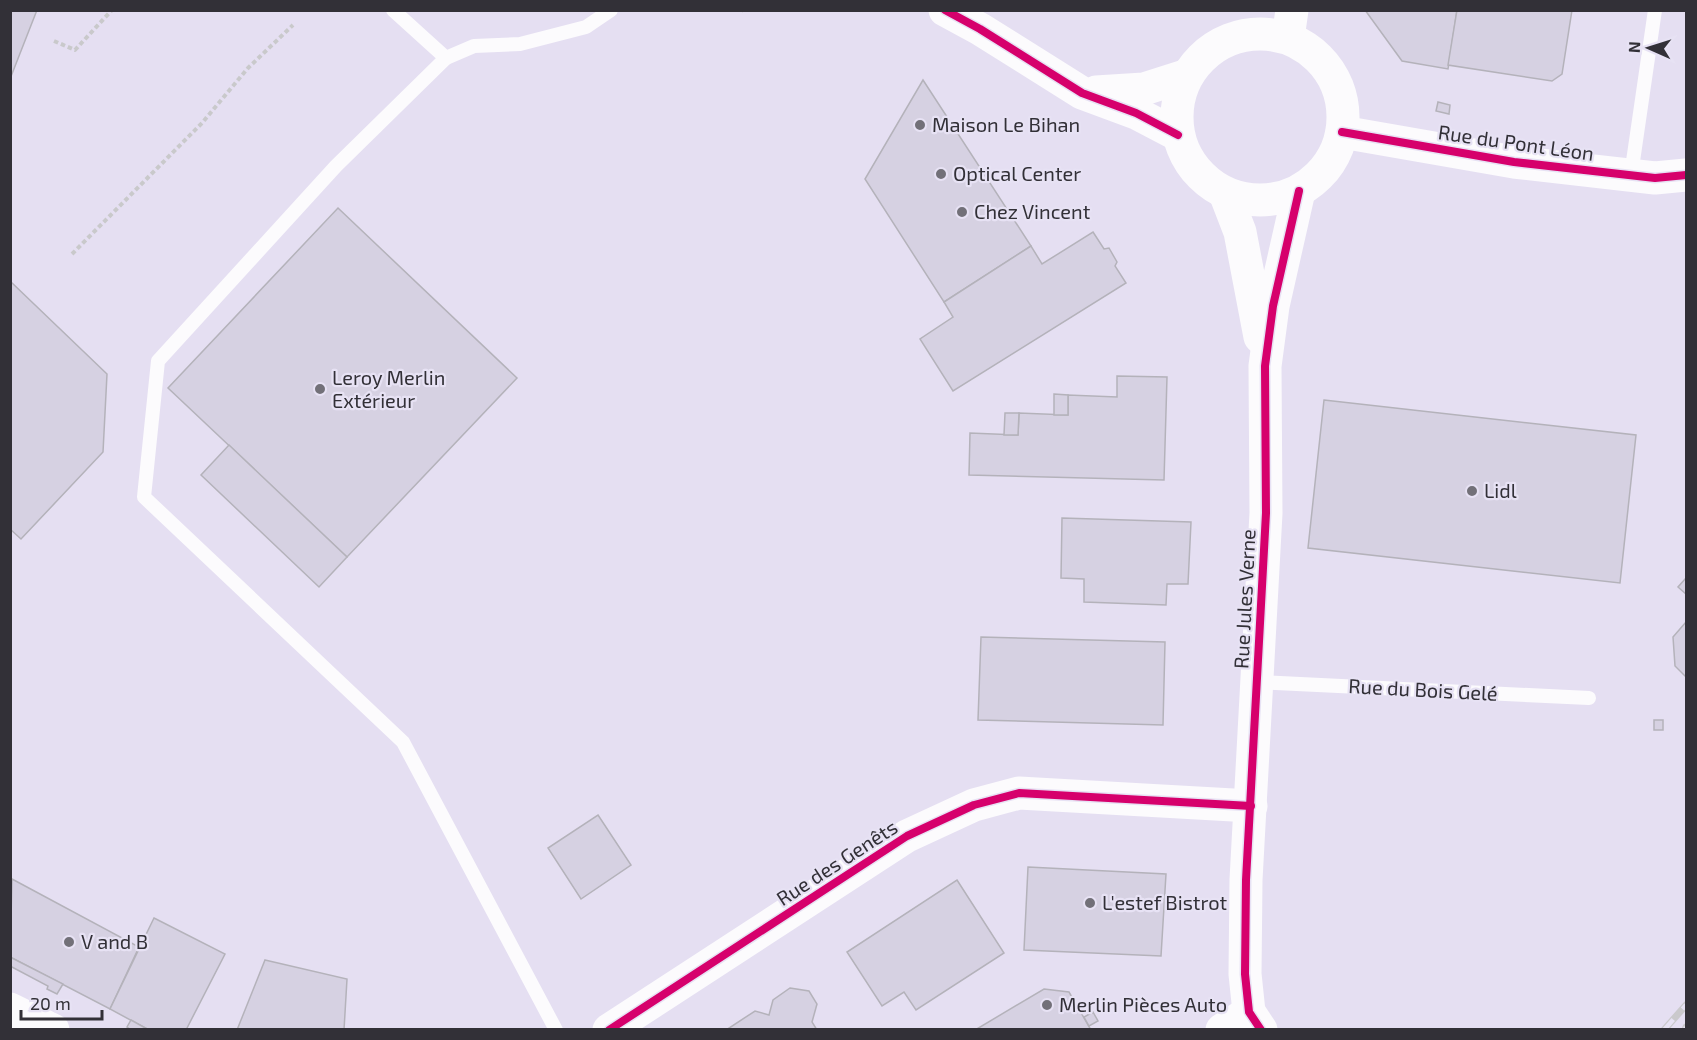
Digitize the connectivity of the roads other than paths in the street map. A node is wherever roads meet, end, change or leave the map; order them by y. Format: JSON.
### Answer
{"nodes":[{"id":1,"x":393,"y":10,"type":"edge"},
{"id":2,"x":611,"y":10,"type":"edge"},
{"id":3,"x":1655,"y":10,"type":"edge"},
{"id":4,"x":945,"y":11,"type":"edge"},
{"id":5,"x":1249,"y":22,"type":"edge"},
{"id":6,"x":1290,"y":24,"type":"edge"},
{"id":7,"x":446,"y":58,"type":"junction"},
{"id":8,"x":1188,"y":75,"type":"junction"},
{"id":9,"x":1082,"y":93,"type":"junction"},
{"id":10,"x":1342,"y":132,"type":"junction"},
{"id":11,"x":1178,"y":135,"type":"junction"},
{"id":12,"x":1631,"y":175,"type":"junction"},
{"id":13,"x":1686,"y":175,"type":"edge"},
{"id":14,"x":1299,"y":191,"type":"junction"},
{"id":15,"x":1225,"y":193,"type":"junction"},
{"id":16,"x":1265,"y":366,"type":"junction"},
{"id":17,"x":1257,"y":682,"type":"junction"},
{"id":18,"x":1589,"y":698,"type":"dead end"},
{"id":19,"x":1251,"y":806,"type":"junction"},
{"id":20,"x":10,"y":1009,"type":"edge"},
{"id":21,"x":1255,"y":1021,"type":"edge"},
{"id":22,"x":53,"y":1029,"type":"edge"},
{"id":23,"x":556,"y":1029,"type":"edge"},
{"id":24,"x":609,"y":1029,"type":"edge"},
{"id":25,"x":1222,"y":1029,"type":"edge"}],
"edges":[{"from":1,"to":7,"type":"lane"},
{"from":2,"to":7,"type":"lane"},
{"from":3,"to":12,"type":"lane"},
{"from":4,"to":9,"type":"street"},
{"from":5,"to":6,"type":"street"},
{"from":5,"to":8,"type":"street"},
{"from":6,"to":10,"type":"street"},
{"from":7,"to":23,"type":"lane"},
{"from":8,"to":9,"type":"street"},
{"from":8,"to":11,"type":"street"},
{"from":9,"to":11,"type":"street"},
{"from":10,"to":12,"type":"street","name":"Rue du Pont Léon"},
{"from":10,"to":14,"type":"street"},
{"from":11,"to":15,"type":"street"},
{"from":12,"to":13,"type":"street","name":"Rue du Pont Léon"},
{"from":14,"to":15,"type":"street"},
{"from":14,"to":16,"type":"street","name":"Rue Jules Verne"},
{"from":15,"to":16,"type":"street","name":"Rue Jules Verne"},
{"from":16,"to":17,"type":"street","name":"Rue Jules Verne"},
{"from":17,"to":18,"type":"lane","name":"Rue du Bois Gelé"},
{"from":17,"to":19,"type":"street","name":"Rue Jules Verne"},
{"from":19,"to":21,"type":"street","name":"Rue Jules Verne"},
{"from":19,"to":24,"type":"street","name":"Rue des Genêts"},
{"from":20,"to":22,"type":"street"},
{"from":21,"to":25,"type":"street"}]}
